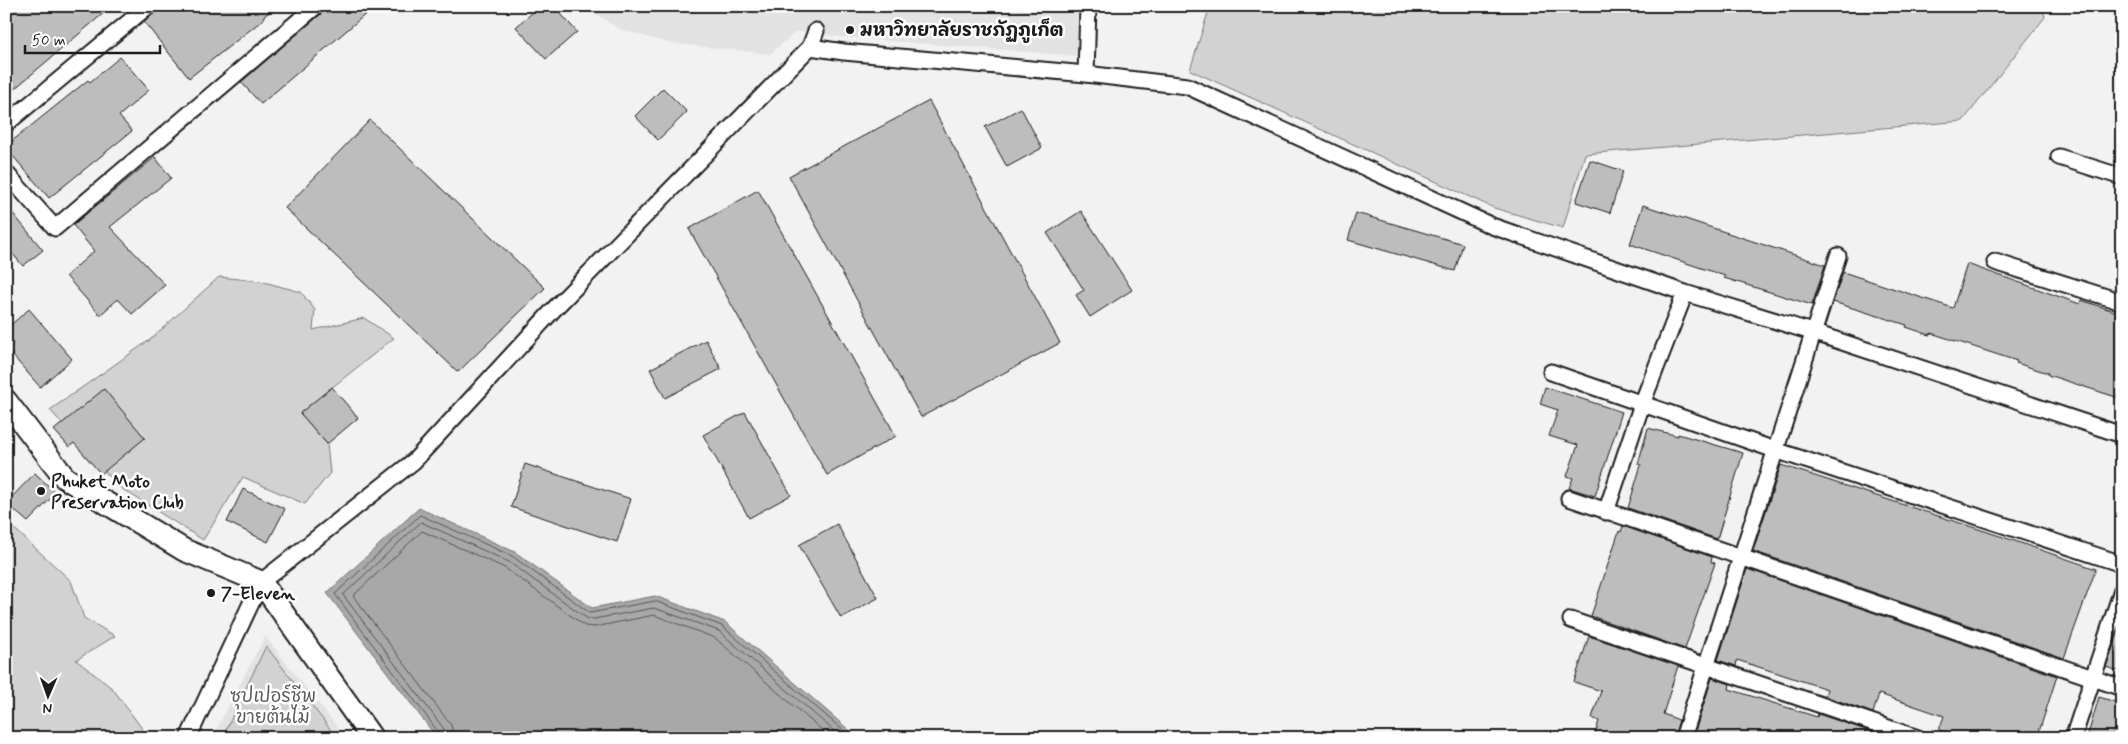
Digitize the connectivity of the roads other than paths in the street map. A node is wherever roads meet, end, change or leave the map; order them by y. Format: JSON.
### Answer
{"nodes":[{"id":1,"x":148,"y":6,"type":"edge"},
{"id":2,"x":316,"y":6,"type":"edge"},
{"id":3,"x":1088,"y":6,"type":"edge"},
{"id":4,"x":816,"y":31,"type":"dead end"},
{"id":5,"x":810,"y":47,"type":"junction"},
{"id":6,"x":1086,"y":74,"type":"junction"},
{"id":7,"x":6,"y":124,"type":"edge"},
{"id":8,"x":2059,"y":157,"type":"dead end"},
{"id":9,"x":6,"y":173,"type":"edge"},
{"id":10,"x":2122,"y":177,"type":"edge"},
{"id":11,"x":1838,"y":256,"type":"dead end"},
{"id":12,"x":1995,"y":262,"type":"dead end"},
{"id":13,"x":1685,"y":293,"type":"junction"},
{"id":14,"x":2122,"y":302,"type":"edge"},
{"id":15,"x":1812,"y":332,"type":"junction"},
{"id":16,"x":1551,"y":372,"type":"dead end"},
{"id":17,"x":6,"y":401,"type":"edge"},
{"id":18,"x":1642,"y":404,"type":"junction"},
{"id":19,"x":2122,"y":435,"type":"edge"},
{"id":20,"x":1775,"y":450,"type":"junction"},
{"id":21,"x":1569,"y":498,"type":"dead end"},
{"id":22,"x":1606,"y":512,"type":"junction"},
{"id":23,"x":1741,"y":557,"type":"junction"},
{"id":24,"x":2122,"y":564,"type":"edge"},
{"id":25,"x":261,"y":582,"type":"junction"},
{"id":26,"x":2122,"y":590,"type":"edge"},
{"id":27,"x":1571,"y":620,"type":"dead end"},
{"id":28,"x":1706,"y":666,"type":"junction"},
{"id":29,"x":2094,"y":678,"type":"junction"},
{"id":30,"x":2122,"y":688,"type":"edge"},
{"id":31,"x":188,"y":738,"type":"edge"},
{"id":32,"x":372,"y":738,"type":"edge"},
{"id":33,"x":1683,"y":738,"type":"edge"},
{"id":34,"x":1918,"y":738,"type":"edge"},
{"id":35,"x":2074,"y":738,"type":"edge"}],
"edges":[{"from":1,"to":7,"type":"street"},
{"from":2,"to":9,"type":"street"},
{"from":3,"to":6,"type":"street"},
{"from":4,"to":5,"type":"street"},
{"from":5,"to":6,"type":"street"},
{"from":5,"to":25,"type":"street"},
{"from":6,"to":13,"type":"street"},
{"from":8,"to":10,"type":"street"},
{"from":11,"to":15,"type":"street"},
{"from":12,"to":14,"type":"street"},
{"from":13,"to":15,"type":"street"},
{"from":13,"to":18,"type":"street"},
{"from":15,"to":19,"type":"street"},
{"from":15,"to":20,"type":"street"},
{"from":16,"to":18,"type":"street"},
{"from":17,"to":25,"type":"street"},
{"from":18,"to":20,"type":"street"},
{"from":18,"to":22,"type":"street"},
{"from":20,"to":23,"type":"street"},
{"from":20,"to":24,"type":"street"},
{"from":21,"to":22,"type":"street"},
{"from":22,"to":23,"type":"street"},
{"from":23,"to":28,"type":"street"},
{"from":23,"to":29,"type":"street"},
{"from":25,"to":31,"type":"street"},
{"from":25,"to":32,"type":"street"},
{"from":26,"to":29,"type":"street"},
{"from":27,"to":28,"type":"street"},
{"from":28,"to":33,"type":"street"},
{"from":28,"to":34,"type":"street"},
{"from":29,"to":30,"type":"street"},
{"from":29,"to":35,"type":"street"}]}
